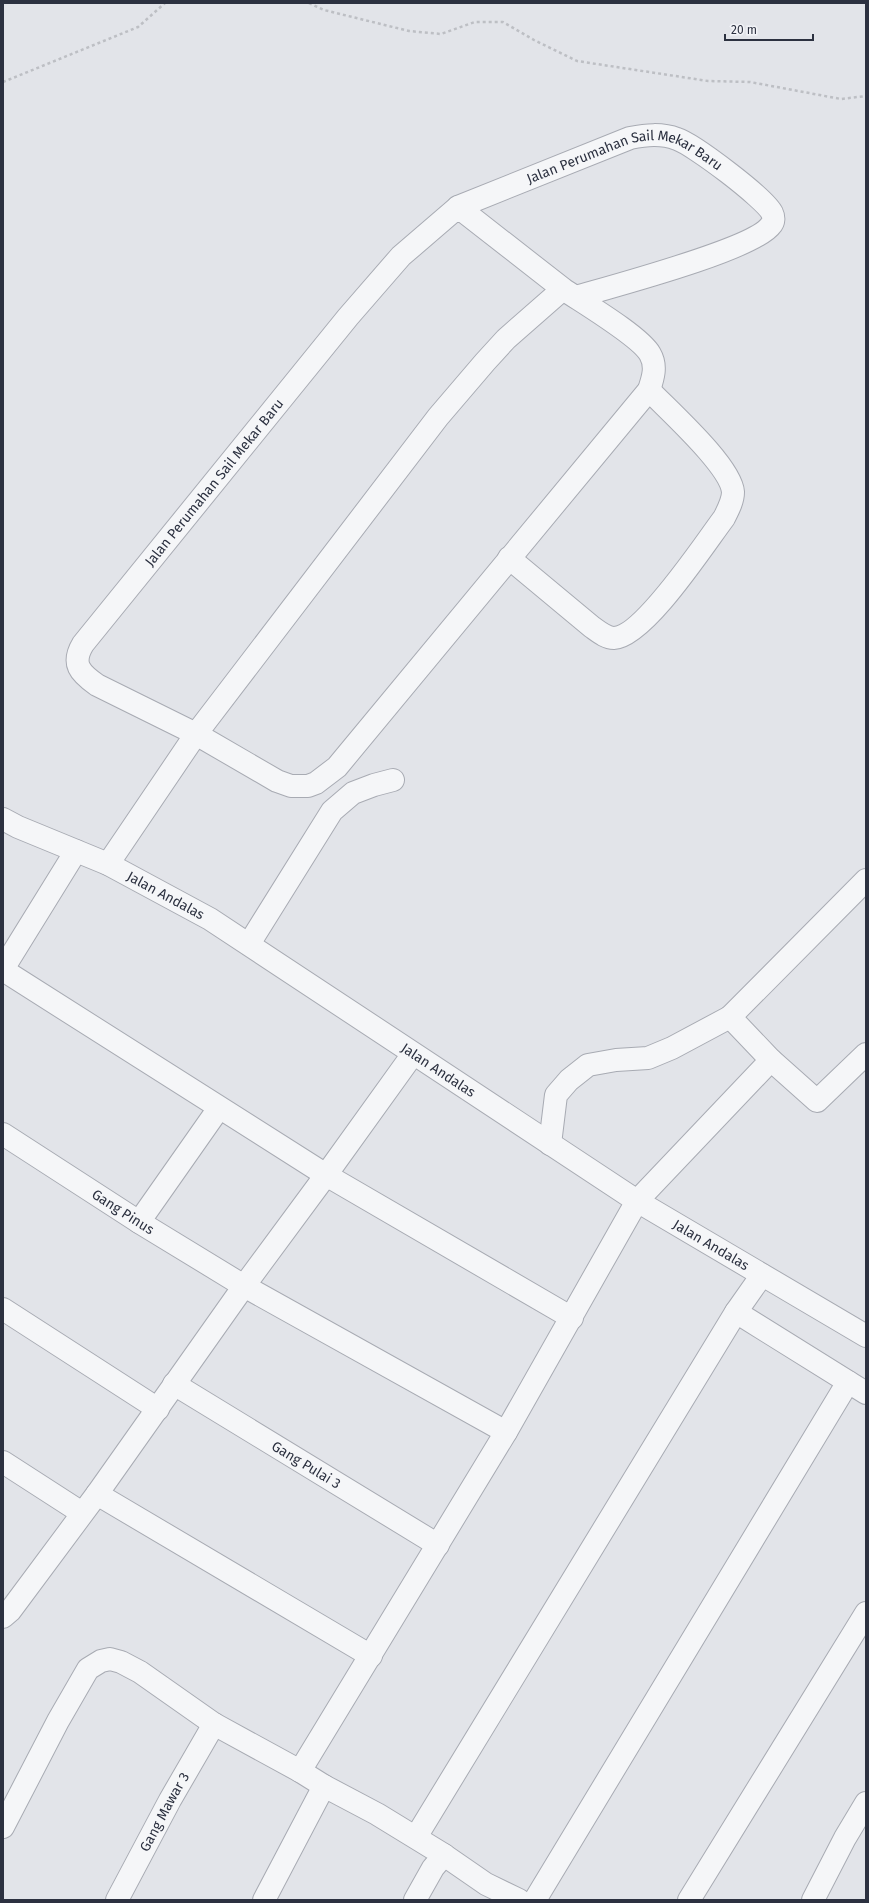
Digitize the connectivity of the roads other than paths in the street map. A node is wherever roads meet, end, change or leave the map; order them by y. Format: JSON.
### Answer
{"nodes":[{"id":1,"x":458,"y":207,"type":"junction"},
{"id":2,"x":569,"y":293,"type":"junction"},
{"id":3,"x":649,"y":390,"type":"junction"},
{"id":4,"x":510,"y":558,"type":"junction"},
{"id":5,"x":196,"y":734,"type":"junction"},
{"id":6,"x":393,"y":780,"type":"dead end"},
{"id":7,"x":3,"y":819,"type":"edge"},
{"id":8,"x":76,"y":851,"type":"junction"},
{"id":9,"x":108,"y":864,"type":"junction"},
{"id":10,"x":866,"y":880,"type":"edge"},
{"id":11,"x":249,"y":944,"type":"junction"},
{"id":12,"x":3,"y":969,"type":"edge"},
{"id":13,"x":730,"y":1017,"type":"junction"},
{"id":14,"x":413,"y":1054,"type":"junction"},
{"id":15,"x":866,"y":1054,"type":"edge"},
{"id":16,"x":771,"y":1060,"type":"junction"},
{"id":17,"x":219,"y":1108,"type":"junction"},
{"id":18,"x":3,"y":1134,"type":"edge"},
{"id":19,"x":550,"y":1144,"type":"junction"},
{"id":20,"x":326,"y":1175,"type":"junction"},
{"id":21,"x":637,"y":1201,"type":"junction"},
{"id":22,"x":139,"y":1222,"type":"junction"},
{"id":23,"x":762,"y":1275,"type":"junction"},
{"id":24,"x":244,"y":1286,"type":"junction"},
{"id":25,"x":3,"y":1309,"type":"edge"},
{"id":26,"x":736,"y":1312,"type":"junction"},
{"id":27,"x":572,"y":1318,"type":"junction"},
{"id":28,"x":866,"y":1336,"type":"edge"},
{"id":29,"x":848,"y":1382,"type":"junction"},
{"id":30,"x":174,"y":1384,"type":"junction"},
{"id":31,"x":866,"y":1393,"type":"edge"},
{"id":32,"x":158,"y":1409,"type":"junction"},
{"id":33,"x":506,"y":1432,"type":"junction"},
{"id":34,"x":3,"y":1462,"type":"edge"},
{"id":35,"x":97,"y":1494,"type":"junction"},
{"id":36,"x":82,"y":1513,"type":"junction"},
{"id":37,"x":438,"y":1545,"type":"junction"},
{"id":38,"x":866,"y":1613,"type":"edge"},
{"id":39,"x":3,"y":1617,"type":"edge"},
{"id":40,"x":371,"y":1656,"type":"junction"},
{"id":41,"x":214,"y":1724,"type":"junction"},
{"id":42,"x":300,"y":1771,"type":"junction"},
{"id":43,"x":324,"y":1786,"type":"junction"},
{"id":44,"x":866,"y":1803,"type":"edge"},
{"id":45,"x":3,"y":1827,"type":"edge"},
{"id":46,"x":416,"y":1837,"type":"junction"},
{"id":47,"x":444,"y":1855,"type":"junction"},
{"id":48,"x":117,"y":1900,"type":"edge"},
{"id":49,"x":264,"y":1900,"type":"edge"},
{"id":50,"x":415,"y":1900,"type":"edge"},
{"id":51,"x":519,"y":1900,"type":"edge"},
{"id":52,"x":535,"y":1900,"type":"edge"},
{"id":53,"x":689,"y":1900,"type":"edge"},
{"id":54,"x":813,"y":1900,"type":"edge"}],
"edges":[{"from":1,"to":2,"type":"street","name":"Jalan Perumahan Sail Mekar Baru"},
{"from":1,"to":2,"type":"street","name":"Jalan Perumahan Sail Mekar Baru"},
{"from":1,"to":5,"type":"street","name":"Jalan Perumahan Sail Mekar Baru"},
{"from":2,"to":3,"type":"street","name":"Jalan Perumahan Sail Mekar Baru"},
{"from":2,"to":5,"type":"street","name":"Jalan Perumahan Sail Mekar Baru"},
{"from":3,"to":4,"type":"street","name":"Jalan Perumahan Sail Mekar Baru"},
{"from":3,"to":4,"type":"street"},
{"from":4,"to":5,"type":"street","name":"Jalan Perumahan Sail Mekar Baru"},
{"from":5,"to":9,"type":"street","name":"Jalan Perumahan Sail Mekar Baru"},
{"from":6,"to":11,"type":"street"},
{"from":7,"to":8,"type":"street","name":"Jalan Andalas"},
{"from":8,"to":9,"type":"street","name":"Jalan Andalas"},
{"from":8,"to":12,"type":"street"},
{"from":9,"to":11,"type":"street","name":"Jalan Andalas"},
{"from":10,"to":13,"type":"street"},
{"from":11,"to":14,"type":"street","name":"Jalan Andalas"},
{"from":12,"to":17,"type":"street"},
{"from":13,"to":16,"type":"street"},
{"from":13,"to":19,"type":"street"},
{"from":14,"to":19,"type":"street","name":"Jalan Andalas"},
{"from":14,"to":20,"type":"street"},
{"from":15,"to":16,"type":"street"},
{"from":16,"to":21,"type":"street"},
{"from":17,"to":20,"type":"street"},
{"from":17,"to":22,"type":"street"},
{"from":18,"to":22,"type":"street","name":"Gang Pinus"},
{"from":19,"to":21,"type":"street","name":"Jalan Andalas"},
{"from":20,"to":24,"type":"street"},
{"from":20,"to":27,"type":"street"},
{"from":21,"to":23,"type":"street","name":"Jalan Andalas"},
{"from":21,"to":27,"type":"street"},
{"from":22,"to":24,"type":"street","name":"Gang Pinus"},
{"from":23,"to":26,"type":"street"},
{"from":23,"to":28,"type":"street","name":"Jalan Andalas"},
{"from":24,"to":30,"type":"street"},
{"from":24,"to":33,"type":"street","name":"Gang Pinus"},
{"from":25,"to":32,"type":"street"},
{"from":26,"to":29,"type":"street"},
{"from":26,"to":46,"type":"street"},
{"from":27,"to":33,"type":"street"},
{"from":29,"to":31,"type":"street"},
{"from":29,"to":52,"type":"street"},
{"from":30,"to":32,"type":"street"},
{"from":30,"to":37,"type":"street","name":"Gang Pulai 3"},
{"from":32,"to":35,"type":"street"},
{"from":33,"to":37,"type":"street"},
{"from":34,"to":36,"type":"street"},
{"from":35,"to":36,"type":"street"},
{"from":35,"to":40,"type":"street"},
{"from":36,"to":39,"type":"street"},
{"from":37,"to":40,"type":"street"},
{"from":38,"to":53,"type":"street"},
{"from":40,"to":42,"type":"street"},
{"from":41,"to":42,"type":"street"},
{"from":41,"to":45,"type":"street"},
{"from":41,"to":48,"type":"street","name":"Gang Mawar 3"},
{"from":42,"to":43,"type":"street"},
{"from":43,"to":46,"type":"street"},
{"from":43,"to":49,"type":"street"},
{"from":44,"to":54,"type":"street"},
{"from":46,"to":47,"type":"street"},
{"from":47,"to":50,"type":"street"},
{"from":47,"to":51,"type":"street"}]}
